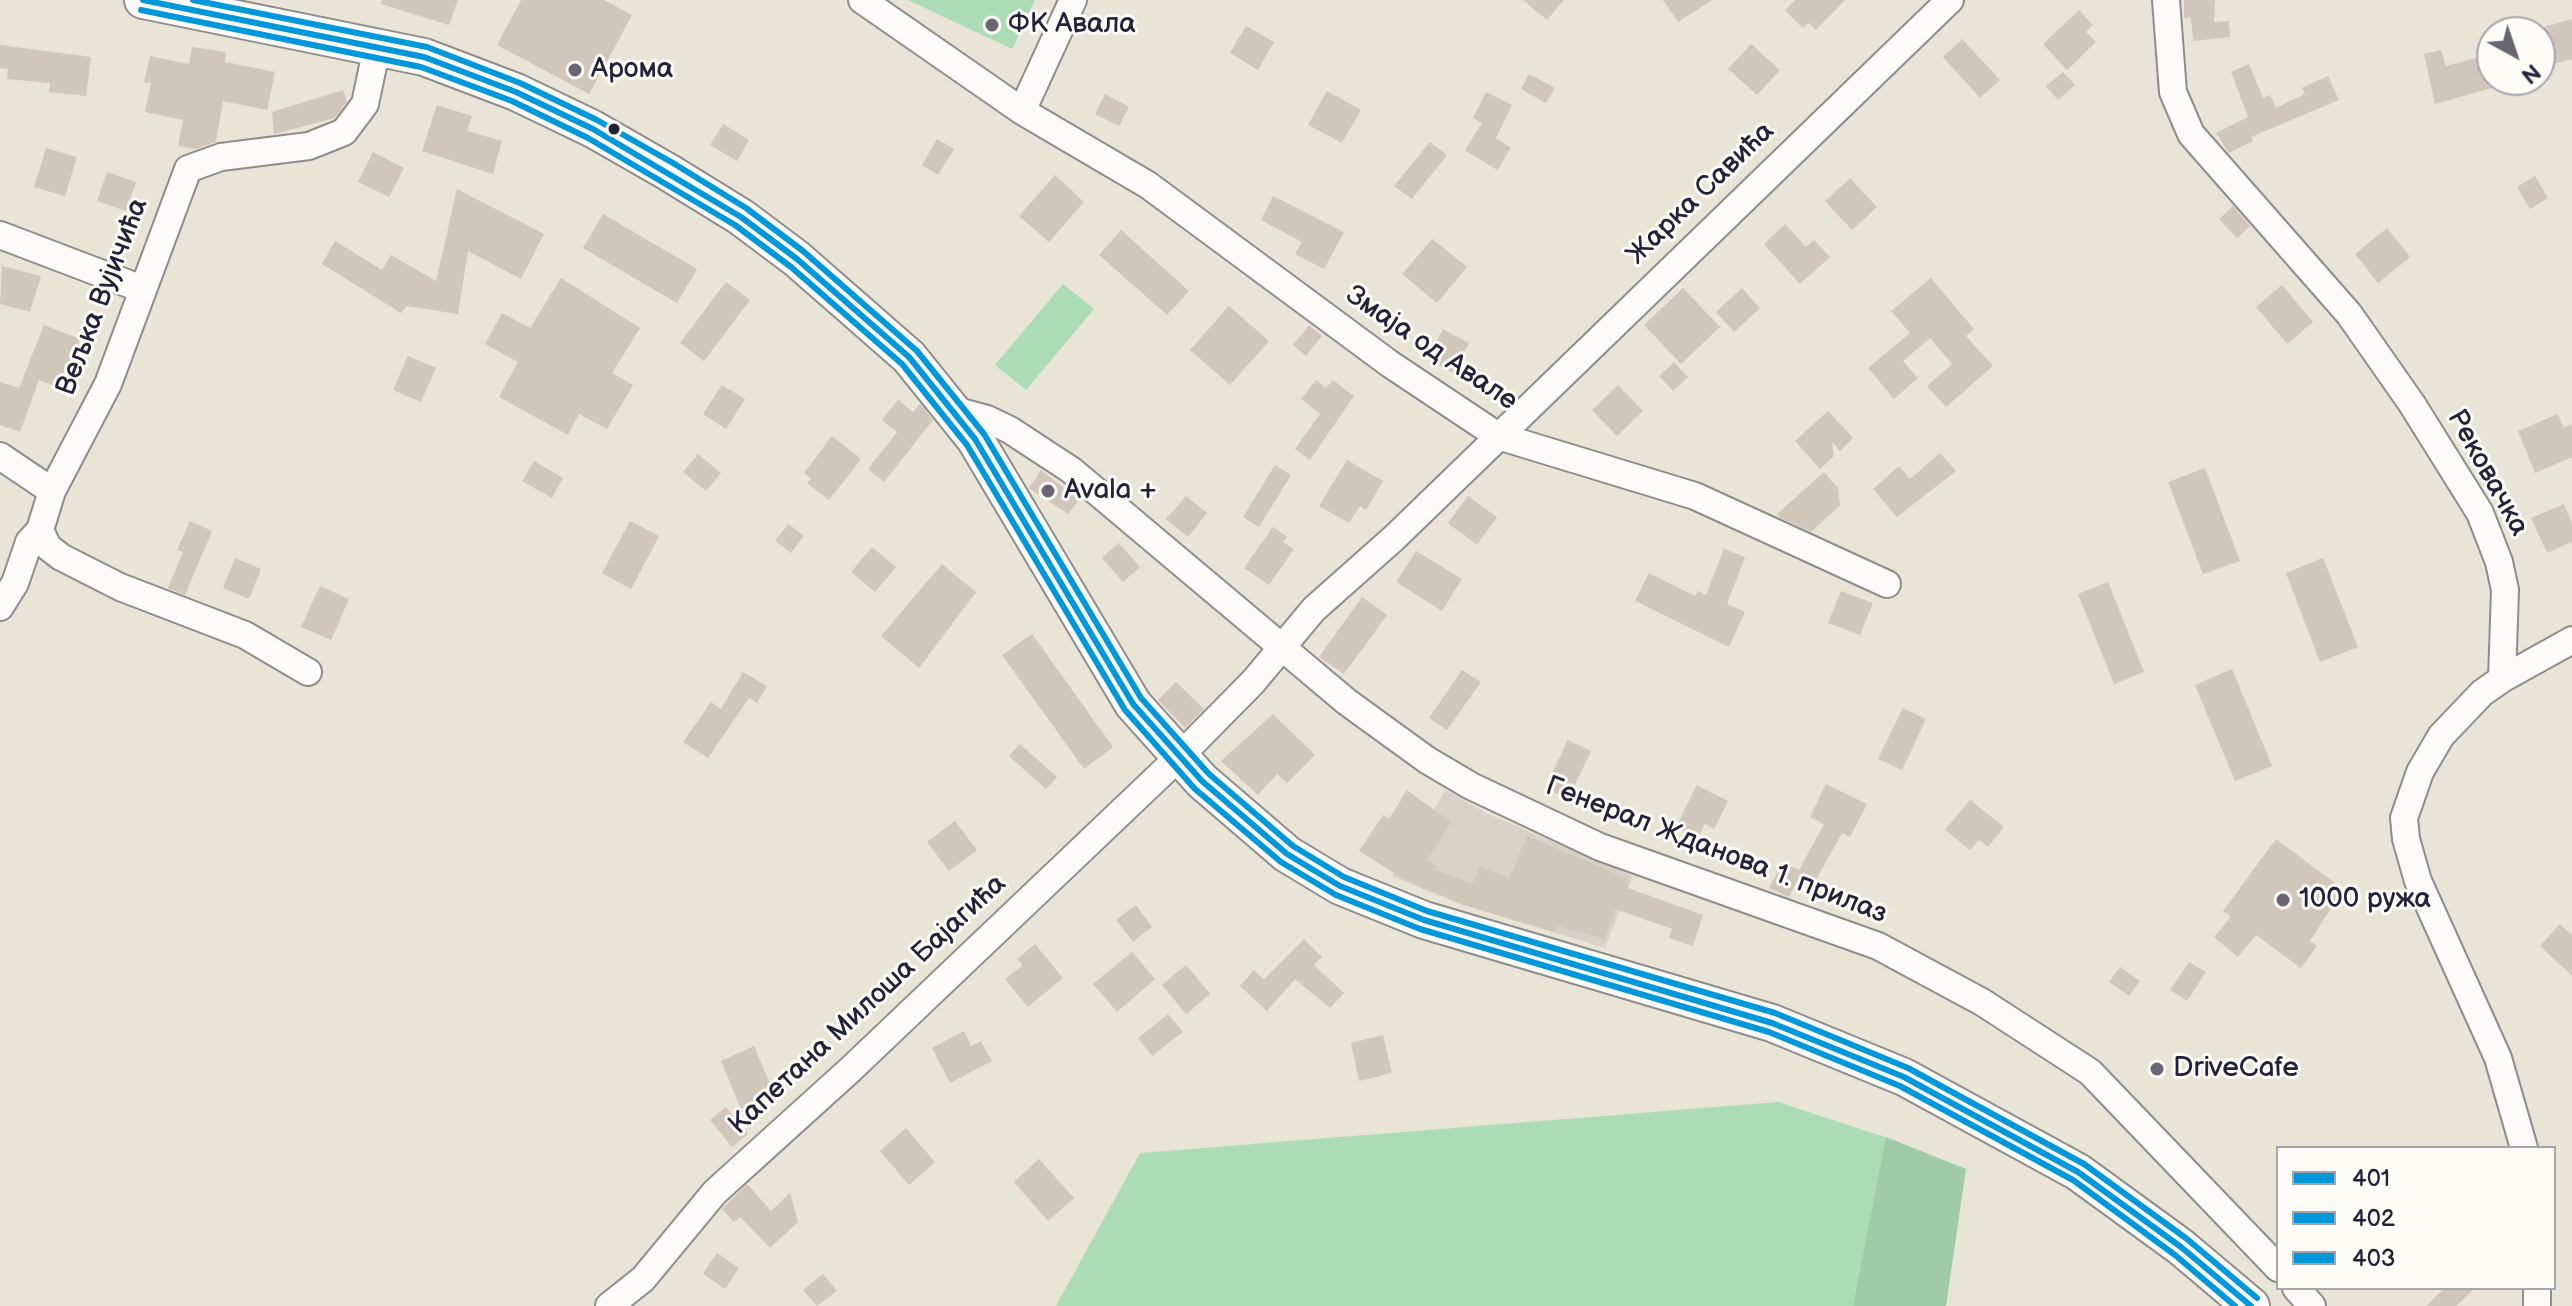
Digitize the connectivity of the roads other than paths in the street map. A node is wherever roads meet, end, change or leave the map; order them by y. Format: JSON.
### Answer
{"nodes":[{"id":1,"x":143,"y":0,"type":"edge"},
{"id":2,"x":862,"y":0,"type":"edge"},
{"id":3,"x":1073,"y":0,"type":"edge"},
{"id":4,"x":1950,"y":0,"type":"edge"},
{"id":5,"x":2166,"y":0,"type":"edge"},
{"id":6,"x":377,"y":47,"type":"junction"},
{"id":7,"x":1022,"y":111,"type":"junction"},
{"id":8,"x":0,"y":235,"type":"edge"},
{"id":9,"x":142,"y":289,"type":"junction"},
{"id":10,"x":954,"y":410,"type":"junction"},
{"id":11,"x":1498,"y":436,"type":"junction"},
{"id":12,"x":0,"y":456,"type":"edge"},
{"id":13,"x":52,"y":491,"type":"junction"},
{"id":14,"x":40,"y":530,"type":"junction"},
{"id":15,"x":1887,"y":584,"type":"dead end"},
{"id":16,"x":0,"y":607,"type":"edge"},
{"id":17,"x":2572,"y":640,"type":"edge"},
{"id":18,"x":1282,"y":648,"type":"junction"},
{"id":19,"x":308,"y":672,"type":"dead end"},
{"id":20,"x":2502,"y":679,"type":"junction"},
{"id":21,"x":1179,"y":757,"type":"junction"},
{"id":22,"x":2523,"y":1146,"type":"edge"},
{"id":23,"x":2276,"y":1266,"type":"edge"},
{"id":24,"x":2298,"y":1290,"type":"edge"},
{"id":25,"x":609,"y":1306,"type":"edge"},
{"id":26,"x":2251,"y":1306,"type":"edge"},
{"id":27,"x":2312,"y":1306,"type":"edge"}],
"edges":[{"from":1,"to":6,"type":"main road"},
{"from":2,"to":7,"type":"street","name":"Змаја од Авале"},
{"from":3,"to":7,"type":"street"},
{"from":4,"to":11,"type":"street","name":"Жарка Савића"},
{"from":5,"to":20,"type":"street","name":"Рековачка"},
{"from":6,"to":9,"type":"street","name":"Вељка Вујичића"},
{"from":6,"to":10,"type":"main road"},
{"from":7,"to":11,"type":"street","name":"Змаја од Авале"},
{"from":8,"to":9,"type":"street"},
{"from":9,"to":13,"type":"street","name":"Вељка Вујичића"},
{"from":10,"to":18,"type":"street","name":"Генерал Жданова 1. прилаз"},
{"from":10,"to":21,"type":"main road"},
{"from":11,"to":15,"type":"street","name":"Змаја од Авале"},
{"from":11,"to":18,"type":"street","name":"Жарка Савића"},
{"from":12,"to":13,"type":"street"},
{"from":13,"to":14,"type":"street","name":"Вељка Вујичића"},
{"from":14,"to":16,"type":"street","name":"Вељка Вујичића"},
{"from":14,"to":19,"type":"street"},
{"from":17,"to":20,"type":"street"},
{"from":18,"to":21,"type":"street","name":"Капетана Милоша Бајагића"},
{"from":18,"to":23,"type":"street","name":"Генерал Жданова 1. прилаз"},
{"from":20,"to":22,"type":"street"},
{"from":21,"to":25,"type":"street","name":"Капетана Милоша Бајагића"},
{"from":21,"to":26,"type":"main road"},
{"from":24,"to":27,"type":"street"}]}
